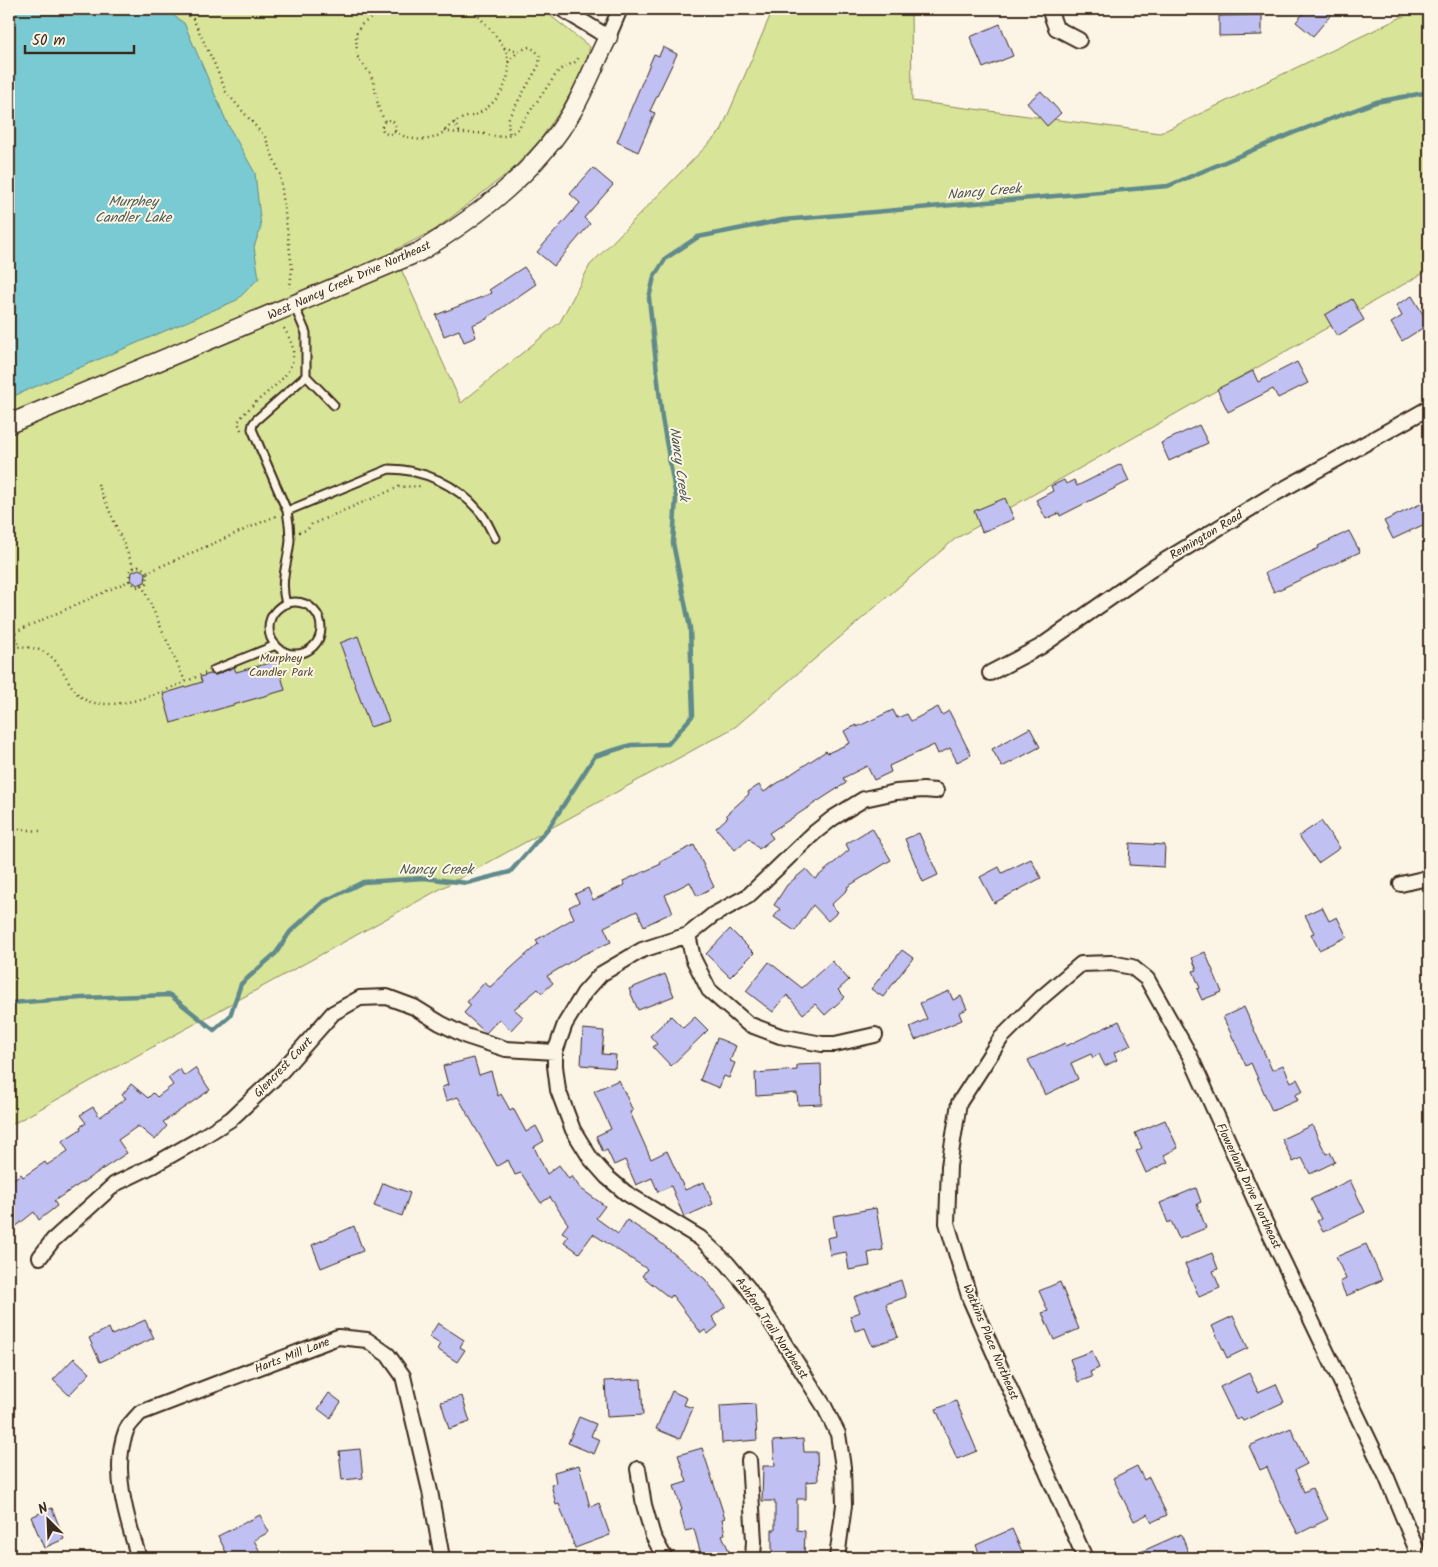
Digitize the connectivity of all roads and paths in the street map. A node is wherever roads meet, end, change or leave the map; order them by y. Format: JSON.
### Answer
{"nodes":[{"id":1,"x":181,"y":9,"type":"edge"},
{"id":2,"x":391,"y":9,"type":"edge"},
{"id":3,"x":472,"y":9,"type":"edge"},
{"id":4,"x":562,"y":9,"type":"edge"},
{"id":5,"x":620,"y":9,"type":"edge"},
{"id":6,"x":1049,"y":9,"type":"edge"},
{"id":7,"x":608,"y":37,"type":"junction"},
{"id":8,"x":1079,"y":40,"type":"dead end"},
{"id":9,"x":504,"y":48,"type":"junction"},
{"id":10,"x":519,"y":50,"type":"junction"},
{"id":11,"x":583,"y":51,"type":"dead end"},
{"id":12,"x":508,"y":62,"type":"junction"},
{"id":13,"x":384,"y":121,"type":"junction"},
{"id":14,"x":454,"y":122,"type":"junction"},
{"id":15,"x":444,"y":131,"type":"junction"},
{"id":16,"x":394,"y":132,"type":"junction"},
{"id":17,"x":460,"y":133,"type":"junction"},
{"id":18,"x":510,"y":135,"type":"junction"},
{"id":19,"x":291,"y":298,"type":"junction"},
{"id":20,"x":306,"y":376,"type":"junction"},
{"id":21,"x":334,"y":405,"type":"dead end"},
{"id":22,"x":1429,"y":408,"type":"edge"},
{"id":23,"x":9,"y":424,"type":"edge"},
{"id":24,"x":98,"y":484,"type":"dead end"},
{"id":25,"x":426,"y":486,"type":"dead end"},
{"id":26,"x":287,"y":511,"type":"junction"},
{"id":27,"x":297,"y":533,"type":"dead end"},
{"id":28,"x":495,"y":538,"type":"dead end"},
{"id":29,"x":134,"y":568,"type":"junction"},
{"id":30,"x":148,"y":572,"type":"junction"},
{"id":31,"x":128,"y":581,"type":"junction"},
{"id":32,"x":142,"y":585,"type":"junction"},
{"id":33,"x":286,"y":604,"type":"junction"},
{"id":34,"x":9,"y":614,"type":"edge"},
{"id":35,"x":15,"y":632,"type":"junction"},
{"id":36,"x":276,"y":645,"type":"junction"},
{"id":37,"x":19,"y":646,"type":"junction"},
{"id":38,"x":9,"y":650,"type":"edge"},
{"id":39,"x":214,"y":670,"type":"joint"},
{"id":40,"x":990,"y":673,"type":"dead end"},
{"id":41,"x":185,"y":682,"type":"junction"},
{"id":42,"x":936,"y":791,"type":"dead end"},
{"id":43,"x":9,"y":828,"type":"edge"},
{"id":44,"x":40,"y":831,"type":"dead end"},
{"id":45,"x":1429,"y":876,"type":"edge"},
{"id":46,"x":1400,"y":884,"type":"dead end"},
{"id":47,"x":688,"y":935,"type":"junction"},
{"id":48,"x":875,"y":1035,"type":"dead end"},
{"id":49,"x":1001,"y":1038,"type":"joint"},
{"id":50,"x":555,"y":1052,"type":"junction"},
{"id":51,"x":40,"y":1257,"type":"dead end"},
{"id":52,"x":748,"y":1460,"type":"dead end"},
{"id":53,"x":638,"y":1469,"type":"dead end"},
{"id":54,"x":139,"y":1558,"type":"edge"},
{"id":55,"x":442,"y":1558,"type":"edge"},
{"id":56,"x":665,"y":1558,"type":"edge"},
{"id":57,"x":753,"y":1558,"type":"edge"},
{"id":58,"x":837,"y":1558,"type":"edge"},
{"id":59,"x":1085,"y":1558,"type":"edge"},
{"id":60,"x":1420,"y":1558,"type":"edge"}],
"edges":[{"from":1,"to":19,"type":"path"},
{"from":2,"to":13,"type":"path"},
{"from":3,"to":9,"type":"path"},
{"from":4,"to":7,"type":"street"},
{"from":5,"to":7,"type":"street","name":"West Nancy Creek Drive Northeast"},
{"from":6,"to":8,"type":"street"},
{"from":7,"to":19,"type":"street","name":"West Nancy Creek Drive Northeast"},
{"from":9,"to":10,"type":"path"},
{"from":9,"to":12,"type":"path"},
{"from":10,"to":12,"type":"path"},
{"from":10,"to":18,"type":"path"},
{"from":11,"to":18,"type":"path"},
{"from":12,"to":14,"type":"path"},
{"from":13,"to":16,"type":"path"},
{"from":13,"to":16,"type":"path"},
{"from":14,"to":15,"type":"path"},
{"from":14,"to":17,"type":"path"},
{"from":15,"to":16,"type":"path"},
{"from":15,"to":17,"type":"path"},
{"from":17,"to":18,"type":"path"},
{"from":19,"to":20,"type":"lane"},
{"from":19,"to":23,"type":"street","name":"West Nancy Creek Drive Northeast"},
{"from":20,"to":21,"type":"lane"},
{"from":20,"to":26,"type":"lane"},
{"from":22,"to":40,"type":"street","name":"Remington Road"},
{"from":24,"to":29,"type":"path"},
{"from":25,"to":27,"type":"path"},
{"from":26,"to":28,"type":"lane"},
{"from":26,"to":30,"type":"path"},
{"from":26,"to":33,"type":"lane"},
{"from":29,"to":30,"type":"path"},
{"from":29,"to":31,"type":"path"},
{"from":30,"to":32,"type":"path"},
{"from":31,"to":32,"type":"path"},
{"from":31,"to":35,"type":"path"},
{"from":32,"to":41,"type":"path"},
{"from":33,"to":36,"type":"lane"},
{"from":33,"to":36,"type":"lane"},
{"from":34,"to":35,"type":"path"},
{"from":35,"to":37,"type":"path"},
{"from":36,"to":39,"type":"lane"},
{"from":37,"to":38,"type":"path"},
{"from":37,"to":41,"type":"path"},
{"from":39,"to":41,"type":"path"},
{"from":42,"to":47,"type":"street","name":"Ashford Trail Northeast"},
{"from":43,"to":44,"type":"path"},
{"from":45,"to":46,"type":"street"},
{"from":47,"to":48,"type":"street"},
{"from":47,"to":50,"type":"street","name":"Ashford Trail Northeast"},
{"from":49,"to":59,"type":"street","name":"Watkins Place Northeast"},
{"from":49,"to":60,"type":"street","name":"Flowerland Drive Northeast"},
{"from":50,"to":51,"type":"street","name":"Glencrest Court"},
{"from":50,"to":58,"type":"street","name":"Ashford Trail Northeast"},
{"from":52,"to":57,"type":"street"},
{"from":53,"to":56,"type":"street"},
{"from":54,"to":55,"type":"street","name":"Harts Mill Lane"}]}
